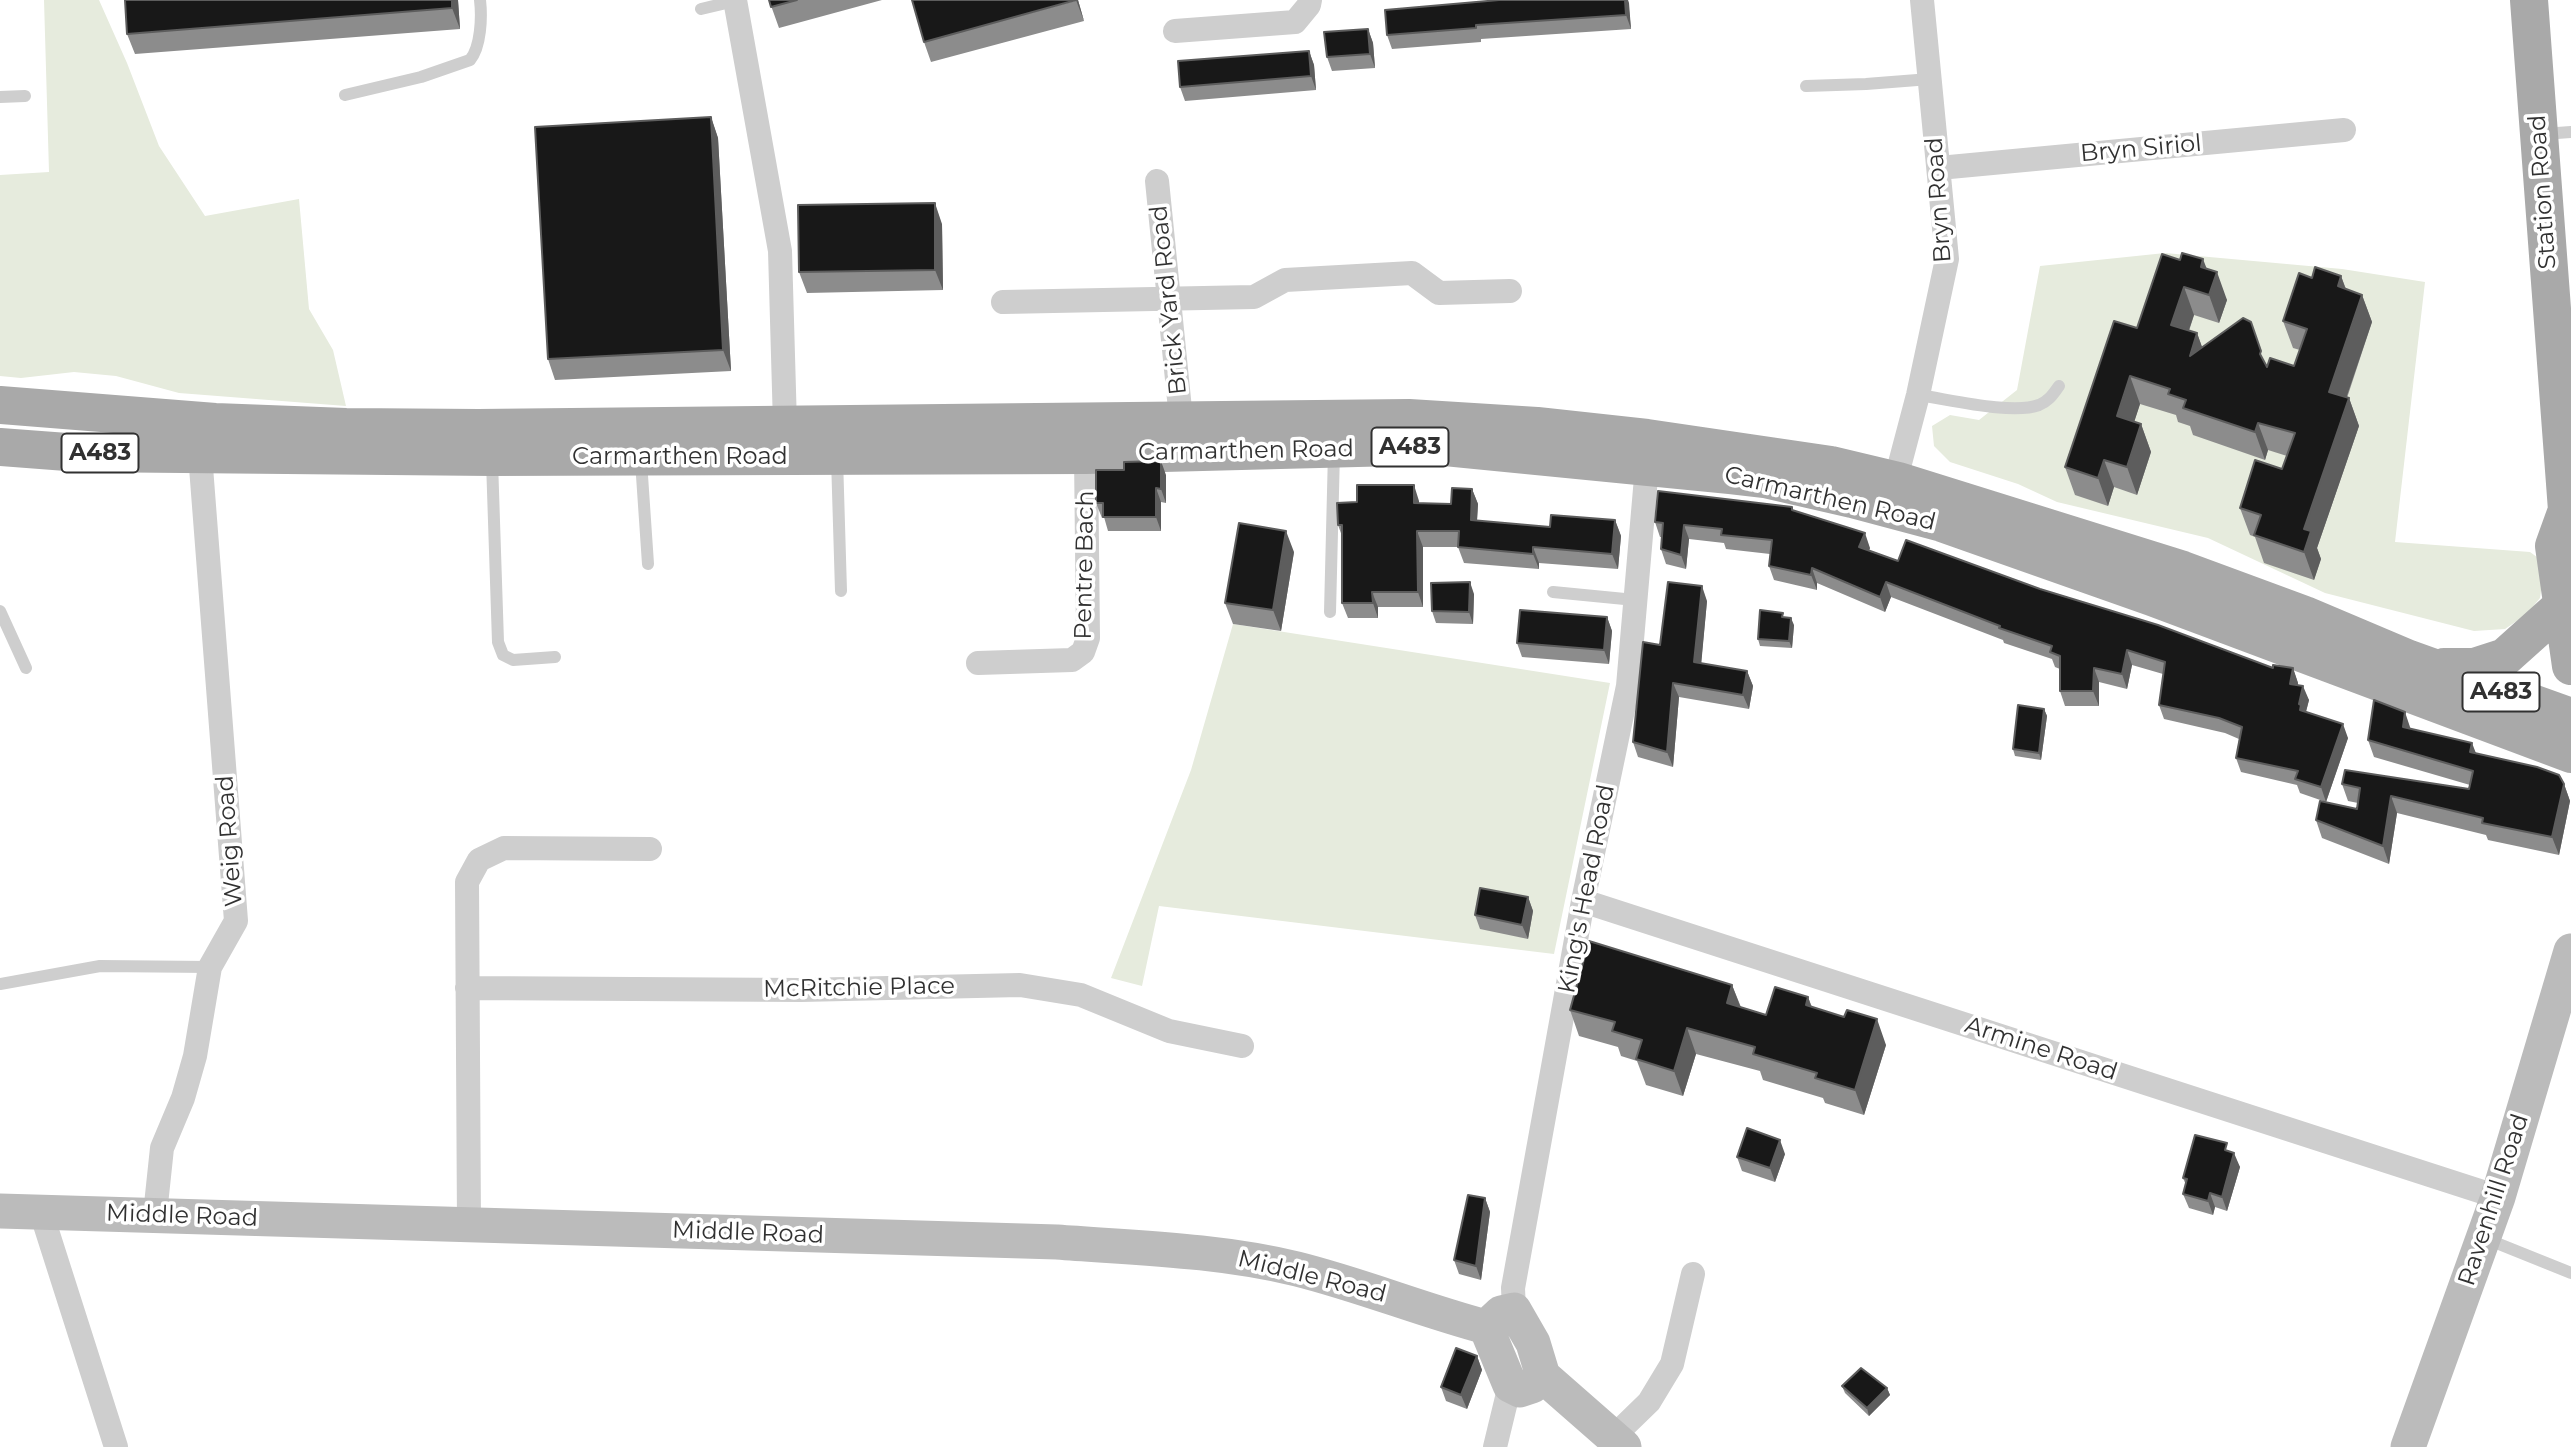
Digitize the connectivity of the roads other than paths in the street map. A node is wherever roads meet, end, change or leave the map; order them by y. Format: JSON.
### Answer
{"nodes":[{"id":1,"x":480,"y":0,"type":"edge"},
{"id":2,"x":735,"y":0,"type":"edge"},
{"id":3,"x":1310,"y":0,"type":"edge"},
{"id":4,"x":1922,"y":0,"type":"edge"},
{"id":5,"x":2529,"y":0,"type":"edge"},
{"id":6,"x":701,"y":9,"type":"dead end"},
{"id":7,"x":1175,"y":31,"type":"dead end"},
{"id":8,"x":1930,"y":79,"type":"junction"},
{"id":9,"x":1806,"y":86,"type":"dead end"},
{"id":10,"x":345,"y":95,"type":"dead end"},
{"id":11,"x":25,"y":96,"type":"dead end"},
{"id":12,"x":0,"y":97,"type":"edge"},
{"id":13,"x":2343,"y":130,"type":"dead end"},
{"id":14,"x":2555,"y":133,"type":"edge"},
{"id":15,"x":1939,"y":168,"type":"junction"},
{"id":16,"x":1157,"y":181,"type":"dead end"},
{"id":17,"x":1510,"y":291,"type":"dead end"},
{"id":18,"x":1170,"y":299,"type":"junction"},
{"id":19,"x":2560,"y":300,"type":"edge"},
{"id":20,"x":1003,"y":302,"type":"dead end"},
{"id":21,"x":2059,"y":386,"type":"dead end"},
{"id":22,"x":1918,"y":395,"type":"junction"},
{"id":23,"x":0,"y":405,"type":"edge"},
{"id":24,"x":1181,"y":419,"type":"junction"},
{"id":25,"x":785,"y":425,"type":"junction"},
{"id":26,"x":0,"y":447,"type":"edge"},
{"id":27,"x":1334,"y":449,"type":"junction"},
{"id":28,"x":200,"y":454,"type":"junction"},
{"id":29,"x":1086,"y":455,"type":"junction"},
{"id":30,"x":837,"y":456,"type":"junction"},
{"id":31,"x":492,"y":457,"type":"junction"},
{"id":32,"x":640,"y":457,"type":"junction"},
{"id":33,"x":1647,"y":466,"type":"junction"},
{"id":34,"x":1898,"y":481,"type":"junction"},
{"id":35,"x":2569,"y":514,"type":"edge"},
{"id":36,"x":648,"y":564,"type":"dead end"},
{"id":37,"x":841,"y":591,"type":"dead end"},
{"id":38,"x":1553,"y":592,"type":"dead end"},
{"id":39,"x":1635,"y":600,"type":"junction"},
{"id":40,"x":2562,"y":606,"type":"junction"},
{"id":41,"x":0,"y":611,"type":"edge"},
{"id":42,"x":1330,"y":612,"type":"dead end"},
{"id":43,"x":555,"y":657,"type":"dead end"},
{"id":44,"x":978,"y":663,"type":"dead end"},
{"id":45,"x":2571,"y":666,"type":"edge"},
{"id":46,"x":26,"y":668,"type":"dead end"},
{"id":47,"x":2432,"y":668,"type":"junction"},
{"id":48,"x":2571,"y":717,"type":"edge"},
{"id":49,"x":2571,"y":754,"type":"edge"},
{"id":50,"x":650,"y":849,"type":"dead end"},
{"id":51,"x":1583,"y":901,"type":"junction"},
{"id":52,"x":2571,"y":951,"type":"edge"},
{"id":53,"x":210,"y":967,"type":"junction"},
{"id":54,"x":0,"y":984,"type":"edge"},
{"id":55,"x":467,"y":988,"type":"junction"},
{"id":56,"x":1242,"y":1046,"type":"dead end"},
{"id":57,"x":2498,"y":1197,"type":"junction"},
{"id":58,"x":0,"y":1211,"type":"edge"},
{"id":59,"x":41,"y":1212,"type":"junction"},
{"id":60,"x":155,"y":1214,"type":"junction"},
{"id":61,"x":469,"y":1226,"type":"junction"},
{"id":62,"x":2484,"y":1238,"type":"junction"},
{"id":63,"x":2571,"y":1273,"type":"edge"},
{"id":64,"x":1693,"y":1275,"type":"dead end"},
{"id":65,"x":1500,"y":1318,"type":"junction"},
{"id":66,"x":1543,"y":1376,"type":"junction"},
{"id":67,"x":1510,"y":1385,"type":"junction"},
{"id":68,"x":1618,"y":1442,"type":"edge"},
{"id":69,"x":116,"y":1447,"type":"edge"},
{"id":70,"x":1495,"y":1447,"type":"edge"},
{"id":71,"x":2408,"y":1447,"type":"edge"}],
"edges":[{"from":1,"to":10,"type":"lane"},
{"from":2,"to":6,"type":"lane"},
{"from":2,"to":25,"type":"street"},
{"from":3,"to":7,"type":"street"},
{"from":4,"to":8,"type":"street","name":"Bryn Road"},
{"from":5,"to":14,"type":"main road","name":"Station Road"},
{"from":8,"to":9,"type":"lane"},
{"from":8,"to":15,"type":"street","name":"Bryn Road"},
{"from":11,"to":12,"type":"lane"},
{"from":13,"to":15,"type":"street","name":"Bryn Siriol"},
{"from":14,"to":19,"type":"main road","name":"Station Road"},
{"from":15,"to":22,"type":"street","name":"Bryn Road"},
{"from":16,"to":18,"type":"street","name":"Brick Yard Road"},
{"from":17,"to":18,"type":"street"},
{"from":18,"to":20,"type":"street"},
{"from":18,"to":24,"type":"street","name":"Brick Yard Road"},
{"from":19,"to":35,"type":"main road","name":"Station Road"},
{"from":21,"to":22,"type":"lane"},
{"from":22,"to":34,"type":"street","name":"Bryn Road"},
{"from":23,"to":25,"type":"main road","name":"Carmarthen Road","number":"A483"},
{"from":24,"to":25,"type":"main road","name":"Carmarthen Road","number":"A483"},
{"from":24,"to":34,"type":"main road","name":"Carmarthen Road","number":"A483"},
{"from":26,"to":28,"type":"main road","name":"Carmarthen Road","number":"A483"},
{"from":27,"to":29,"type":"main road","name":"Carmarthen Road","number":"A483"},
{"from":27,"to":33,"type":"main road","name":"Carmarthen Road","number":"A483"},
{"from":27,"to":42,"type":"lane"},
{"from":28,"to":31,"type":"main road","name":"Carmarthen Road","number":"A483"},
{"from":28,"to":53,"type":"street","name":"Weig Road"},
{"from":29,"to":30,"type":"main road","name":"Carmarthen Road","number":"A483"},
{"from":29,"to":44,"type":"street","name":"Pentre Bach"},
{"from":30,"to":32,"type":"main road","name":"Carmarthen Road","number":"A483"},
{"from":30,"to":37,"type":"lane"},
{"from":31,"to":32,"type":"main road","name":"Carmarthen Road","number":"A483"},
{"from":31,"to":43,"type":"lane"},
{"from":32,"to":36,"type":"lane"},
{"from":33,"to":39,"type":"street","name":"King's Head Road"},
{"from":33,"to":49,"type":"main road","name":"Carmarthen Road","number":"A483"},
{"from":34,"to":47,"type":"main road","name":"Carmarthen Road","number":"A483"},
{"from":35,"to":40,"type":"main road","name":"Station Road"},
{"from":38,"to":39,"type":"lane"},
{"from":39,"to":51,"type":"street","name":"King's Head Road"},
{"from":40,"to":45,"type":"main road","name":"Station Road"},
{"from":40,"to":47,"type":"main road"},
{"from":41,"to":46,"type":"lane"},
{"from":47,"to":48,"type":"main road","name":"Carmarthen Road","number":"A483"},
{"from":50,"to":55,"type":"street"},
{"from":51,"to":57,"type":"street","name":"Armine Road"},
{"from":51,"to":65,"type":"street","name":"King's Head Road"},
{"from":52,"to":57,"type":"street","name":"Ravenhill Road"},
{"from":53,"to":54,"type":"lane"},
{"from":53,"to":60,"type":"street","name":"Weig Road"},
{"from":55,"to":56,"type":"street","name":"McRitchie Place"},
{"from":55,"to":61,"type":"street"},
{"from":57,"to":62,"type":"street","name":"Ravenhill Road"},
{"from":58,"to":59,"type":"street","name":"Middle Road"},
{"from":59,"to":60,"type":"street","name":"Middle Road"},
{"from":59,"to":69,"type":"street"},
{"from":60,"to":61,"type":"street","name":"Middle Road"},
{"from":61,"to":65,"type":"street","name":"Middle Road"},
{"from":62,"to":63,"type":"lane"},
{"from":62,"to":71,"type":"street","name":"Ravenhill Road"},
{"from":64,"to":68,"type":"street"},
{"from":65,"to":66,"type":"street"},
{"from":65,"to":67,"type":"street"},
{"from":66,"to":67,"type":"street"},
{"from":66,"to":68,"type":"street"},
{"from":67,"to":70,"type":"street"}]}
